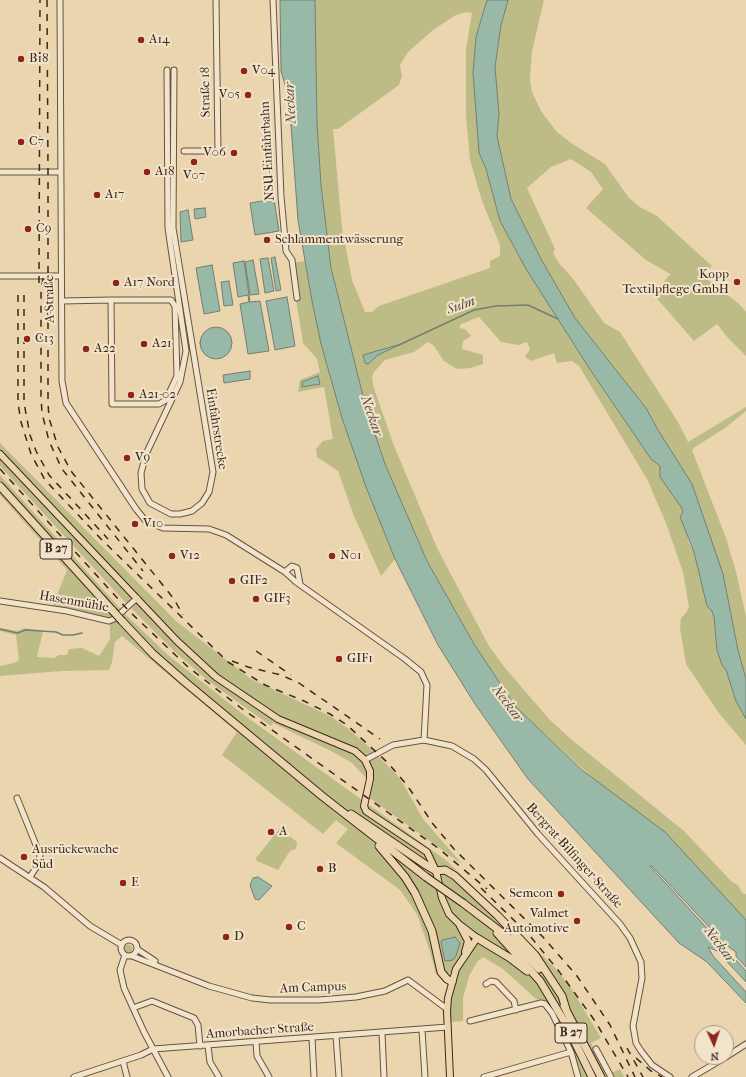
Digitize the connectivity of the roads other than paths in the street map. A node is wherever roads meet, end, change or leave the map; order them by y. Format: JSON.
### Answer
{"nodes":[{"id":1,"x":60,"y":0,"type":"edge"},
{"id":2,"x":216,"y":0,"type":"edge"},
{"id":3,"x":273,"y":0,"type":"edge"},
{"id":4,"x":167,"y":70,"type":"dead end"},
{"id":5,"x":174,"y":70,"type":"dead end"},
{"id":6,"x":184,"y":151,"type":"dead end"},
{"id":7,"x":0,"y":172,"type":"edge"},
{"id":8,"x":60,"y":172,"type":"junction"},
{"id":9,"x":0,"y":276,"type":"edge"},
{"id":10,"x":61,"y":276,"type":"junction"},
{"id":11,"x":297,"y":298,"type":"dead end"},
{"id":12,"x":111,"y":300,"type":"junction"},
{"id":13,"x":62,"y":301,"type":"junction"},
{"id":14,"x":0,"y":454,"type":"edge"},
{"id":15,"x":0,"y":486,"type":"edge"},
{"id":16,"x":285,"y":572,"type":"junction"},
{"id":17,"x":300,"y":584,"type":"junction"},
{"id":18,"x":137,"y":598,"type":"junction"},
{"id":19,"x":0,"y":601,"type":"edge"},
{"id":20,"x":424,"y":740,"type":"junction"},
{"id":21,"x":365,"y":760,"type":"junction"},
{"id":22,"x":322,"y":796,"type":"junction"},
{"id":23,"x":17,"y":798,"type":"dead end"},
{"id":24,"x":376,"y":839,"type":"junction"},
{"id":25,"x":0,"y":858,"type":"edge"},
{"id":26,"x":436,"y":871,"type":"junction"},
{"id":27,"x":30,"y":877,"type":"junction"},
{"id":28,"x":486,"y":921,"type":"junction"},
{"id":29,"x":460,"y":925,"type":"junction"},
{"id":30,"x":478,"y":938,"type":"junction"},
{"id":31,"x":122,"y":945,"type":"junction"},
{"id":32,"x":137,"y":950,"type":"junction"},
{"id":33,"x":125,"y":956,"type":"junction"},
{"id":34,"x":132,"y":956,"type":"junction"},
{"id":35,"x":460,"y":963,"type":"junction"},
{"id":36,"x":172,"y":971,"type":"junction"},
{"id":37,"x":452,"y":982,"type":"junction"},
{"id":38,"x":486,"y":984,"type":"dead end"},
{"id":39,"x":546,"y":992,"type":"junction"},
{"id":40,"x":133,"y":1008,"type":"junction"},
{"id":41,"x":447,"y":1009,"type":"junction"},
{"id":42,"x":566,"y":1009,"type":"junction"},
{"id":43,"x":516,"y":1010,"type":"junction"},
{"id":44,"x":470,"y":1021,"type":"dead end"},
{"id":45,"x":448,"y":1027,"type":"junction"},
{"id":46,"x":422,"y":1030,"type":"junction"},
{"id":47,"x":382,"y":1033,"type":"junction"},
{"id":48,"x":336,"y":1036,"type":"junction"},
{"id":49,"x":312,"y":1038,"type":"junction"},
{"id":50,"x":256,"y":1042,"type":"junction"},
{"id":51,"x":746,"y":1044,"type":"edge"},
{"id":52,"x":200,"y":1046,"type":"junction"},
{"id":53,"x":208,"y":1046,"type":"junction"},
{"id":54,"x":596,"y":1049,"type":"dead end"},
{"id":55,"x":153,"y":1050,"type":"junction"},
{"id":56,"x":570,"y":1052,"type":"junction"},
{"id":57,"x":734,"y":1052,"type":"edge"},
{"id":58,"x":123,"y":1061,"type":"junction"},
{"id":59,"x":712,"y":1065,"type":"edge"},
{"id":60,"x":77,"y":1076,"type":"edge"},
{"id":61,"x":127,"y":1077,"type":"edge"},
{"id":62,"x":168,"y":1077,"type":"edge"},
{"id":63,"x":219,"y":1077,"type":"edge"},
{"id":64,"x":269,"y":1077,"type":"edge"},
{"id":65,"x":314,"y":1077,"type":"edge"},
{"id":66,"x":339,"y":1077,"type":"edge"},
{"id":67,"x":384,"y":1077,"type":"edge"},
{"id":68,"x":425,"y":1077,"type":"edge"},
{"id":69,"x":450,"y":1077,"type":"edge"},
{"id":70,"x":484,"y":1077,"type":"edge"},
{"id":71,"x":578,"y":1077,"type":"edge"},
{"id":72,"x":592,"y":1077,"type":"edge"},
{"id":73,"x":600,"y":1077,"type":"edge"},
{"id":74,"x":611,"y":1077,"type":"edge"},
{"id":75,"x":670,"y":1077,"type":"edge"},
{"id":76,"x":692,"y":1077,"type":"edge"}],
"edges":[{"from":1,"to":8,"type":"street","name":"A-Straße"},
{"from":2,"to":6,"type":"street","name":"Straße 18"},
{"from":3,"to":11,"type":"street","name":"NSU-Einfahrbahn"},
{"from":4,"to":5,"type":"street","name":"Einfahrstrecke"},
{"from":7,"to":8,"type":"street"},
{"from":8,"to":10,"type":"street","name":"A-Straße"},
{"from":9,"to":10,"type":"street"},
{"from":10,"to":13,"type":"street","name":"A-Straße"},
{"from":12,"to":12,"type":"street"},
{"from":12,"to":13,"type":"street"},
{"from":13,"to":16,"type":"street","name":"A-Straße"},
{"from":14,"to":18,"type":"main road"},
{"from":15,"to":22,"type":"highway","number":"B 27","bridge":true},
{"from":16,"to":17,"type":"street","name":"A-Straße"},
{"from":16,"to":17,"type":"street"},
{"from":17,"to":20,"type":"street","name":"A-Straße"},
{"from":18,"to":19,"type":"street","name":"Hasenmühle"},
{"from":18,"to":21,"type":"main road"},
{"from":20,"to":21,"type":"street","name":"Bergrat-Bilfinger-Straße"},
{"from":20,"to":75,"type":"street","name":"Bergrat-Bilfinger-Straße"},
{"from":21,"to":26,"type":"main road"},
{"from":22,"to":24,"type":"highway","number":"B 27"},
{"from":22,"to":26,"type":"highway"},
{"from":23,"to":27,"type":"street"},
{"from":24,"to":28,"type":"highway","number":"B 27","bridge":true},
{"from":24,"to":37,"type":"highway"},
{"from":25,"to":27,"type":"street"},
{"from":26,"to":29,"type":"main road"},
{"from":26,"to":42,"type":"highway"},
{"from":27,"to":31,"type":"street"},
{"from":28,"to":39,"type":"highway","number":"B 27"},
{"from":28,"to":42,"type":"highway","number":"B 27"},
{"from":29,"to":30,"type":"main road"},
{"from":29,"to":35,"type":"main road"},
{"from":30,"to":35,"type":"main road"},
{"from":30,"to":39,"type":"highway"},
{"from":31,"to":32,"type":"street"},
{"from":31,"to":33,"type":"street"},
{"from":32,"to":34,"type":"street"},
{"from":32,"to":36,"type":"street","name":"Am Campus"},
{"from":33,"to":34,"type":"street"},
{"from":33,"to":40,"type":"street"},
{"from":34,"to":36,"type":"street","name":"Am Campus"},
{"from":35,"to":37,"type":"main road"},
{"from":36,"to":41,"type":"street","name":"Am Campus"},
{"from":37,"to":41,"type":"main road"},
{"from":38,"to":43,"type":"street"},
{"from":39,"to":72,"type":"highway","number":"B 27"},
{"from":40,"to":52,"type":"street"},
{"from":40,"to":55,"type":"street"},
{"from":41,"to":45,"type":"main road"},
{"from":42,"to":73,"type":"highway","number":"B 27"},
{"from":43,"to":44,"type":"street"},
{"from":43,"to":56,"type":"street"},
{"from":45,"to":46,"type":"street","name":"Amorbacher Straße"},
{"from":45,"to":69,"type":"main road"},
{"from":46,"to":47,"type":"street","name":"Amorbacher Straße"},
{"from":46,"to":68,"type":"street"},
{"from":47,"to":48,"type":"street","name":"Amorbacher Straße"},
{"from":47,"to":67,"type":"street"},
{"from":48,"to":49,"type":"street","name":"Amorbacher Straße"},
{"from":48,"to":66,"type":"street"},
{"from":49,"to":50,"type":"street","name":"Amorbacher Straße"},
{"from":49,"to":65,"type":"street"},
{"from":50,"to":53,"type":"street","name":"Amorbacher Straße"},
{"from":50,"to":64,"type":"street"},
{"from":51,"to":57,"type":"street"},
{"from":52,"to":53,"type":"street","name":"Amorbacher Straße"},
{"from":52,"to":55,"type":"street","name":"Amorbacher Straße"},
{"from":53,"to":63,"type":"street"},
{"from":54,"to":74,"type":"street"},
{"from":55,"to":58,"type":"street","name":"Amorbacher Straße"},
{"from":55,"to":62,"type":"street"},
{"from":56,"to":70,"type":"street"},
{"from":56,"to":71,"type":"street"},
{"from":58,"to":60,"type":"street","name":"Amorbacher Straße"},
{"from":58,"to":61,"type":"street"},
{"from":59,"to":76,"type":"street"}]}
